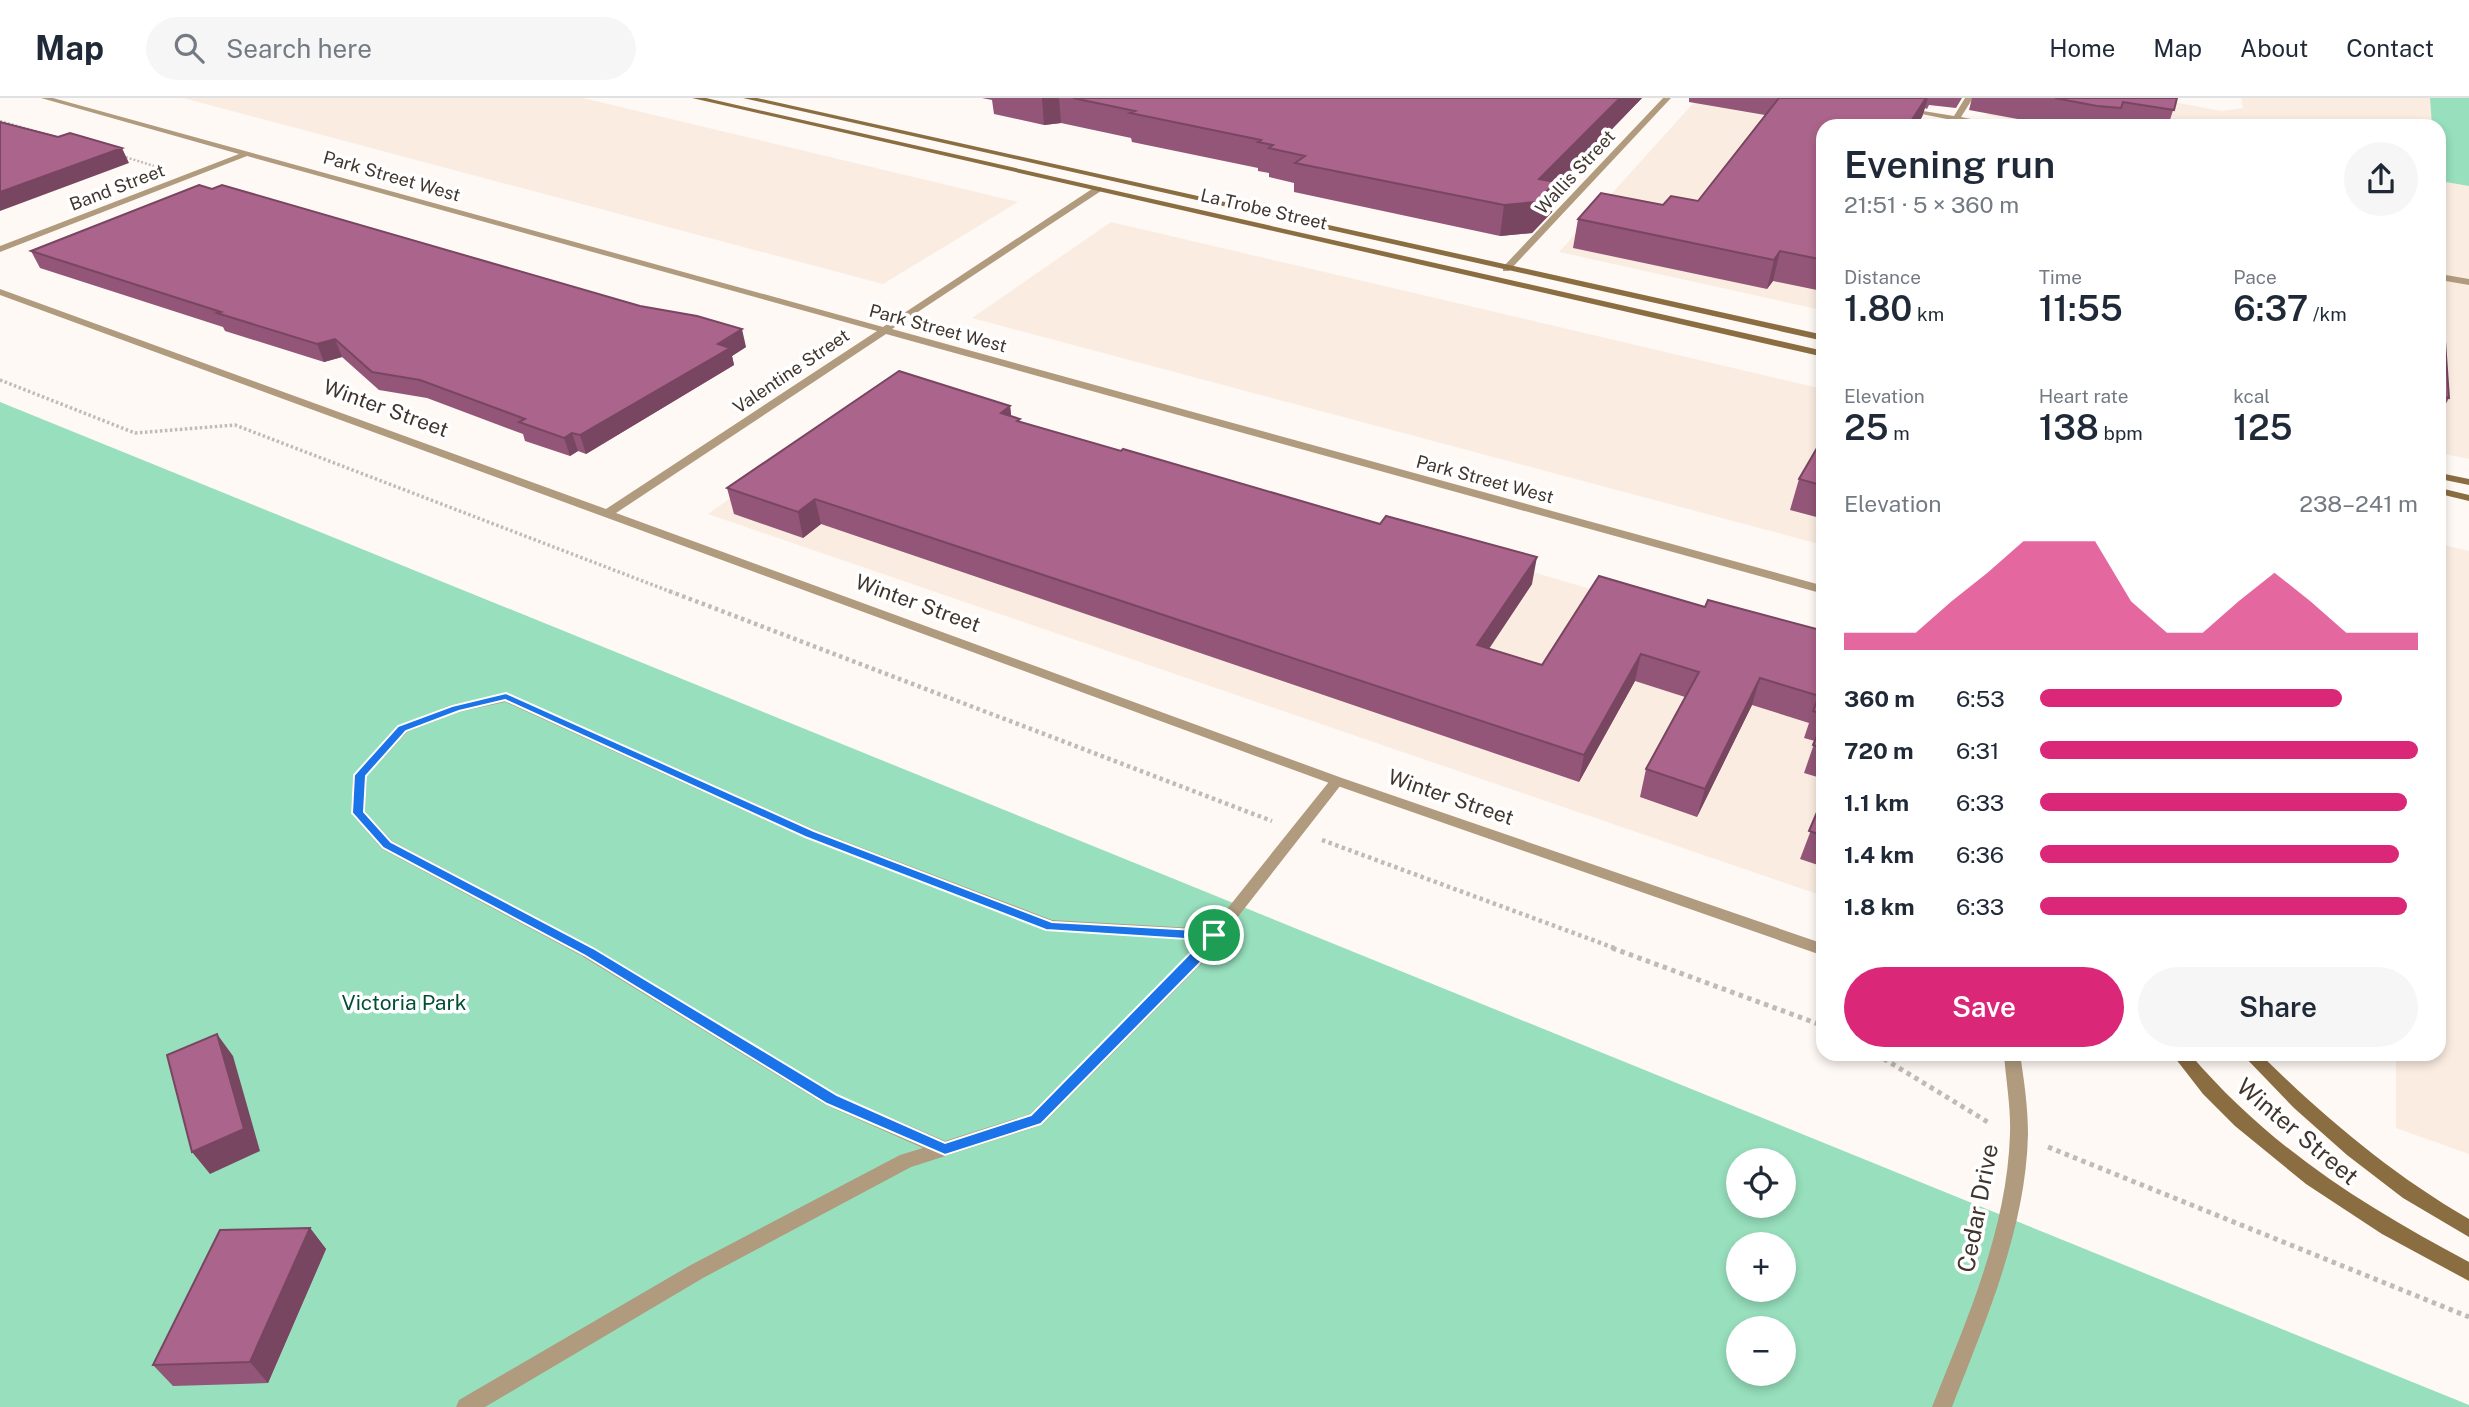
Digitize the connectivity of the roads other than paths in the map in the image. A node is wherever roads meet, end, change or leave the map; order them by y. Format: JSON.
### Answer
{"nodes":[{"id":1,"x":44,"y":98,"type":"edge"},
{"id":2,"x":696,"y":98,"type":"edge"},
{"id":3,"x":747,"y":98,"type":"edge"},
{"id":4,"x":1667,"y":98,"type":"edge"},
{"id":5,"x":1969,"y":98,"type":"edge"},
{"id":6,"x":1891,"y":107,"type":"edge"},
{"id":7,"x":1941,"y":119,"type":"edge"},
{"id":8,"x":1956,"y":119,"type":"edge"},
{"id":9,"x":246,"y":154,"type":"junction"},
{"id":10,"x":1112,"y":180,"type":"junction"},
{"id":11,"x":1098,"y":189,"type":"junction"},
{"id":12,"x":0,"y":249,"type":"edge"},
{"id":13,"x":1506,"y":269,"type":"junction"},
{"id":14,"x":2446,"y":278,"type":"edge"},
{"id":15,"x":1494,"y":280,"type":"junction"},
{"id":16,"x":2469,"y":282,"type":"edge"},
{"id":17,"x":0,"y":292,"type":"edge"},
{"id":18,"x":883,"y":331,"type":"junction"},
{"id":19,"x":1816,"y":336,"type":"edge"},
{"id":20,"x":1816,"y":350,"type":"edge"},
{"id":21,"x":2446,"y":477,"type":"edge"},
{"id":22,"x":2469,"y":482,"type":"edge"},
{"id":23,"x":2446,"y":492,"type":"edge"},
{"id":24,"x":2469,"y":498,"type":"edge"},
{"id":25,"x":608,"y":513,"type":"junction"},
{"id":26,"x":1816,"y":588,"type":"edge"},
{"id":27,"x":1337,"y":781,"type":"junction"},
{"id":28,"x":1214,"y":935,"type":"junction"},
{"id":29,"x":1816,"y":947,"type":"edge"},
{"id":30,"x":2013,"y":1061,"type":"edge"},
{"id":31,"x":2187,"y":1061,"type":"edge"},
{"id":32,"x":2257,"y":1061,"type":"edge"},
{"id":33,"x":945,"y":1149,"type":"junction"},
{"id":34,"x":2469,"y":1229,"type":"edge"},
{"id":35,"x":2469,"y":1272,"type":"edge"},
{"id":36,"x":466,"y":1407,"type":"edge"},
{"id":37,"x":1942,"y":1407,"type":"edge"}],
"edges":[{"from":1,"to":9,"type":"street","name":"Park Street West"},
{"from":2,"to":11,"type":"main road","name":"La Trobe Street"},
{"from":3,"to":10,"type":"main road","name":"La Trobe Street"},
{"from":4,"to":13,"type":"street","name":"Wallis Street"},
{"from":5,"to":8,"type":"street"},
{"from":6,"to":7,"type":"street"},
{"from":9,"to":12,"type":"street","name":"Band Street"},
{"from":9,"to":18,"type":"street","name":"Park Street West"},
{"from":10,"to":11,"type":"main road"},
{"from":10,"to":13,"type":"main road","name":"La Trobe Street"},
{"from":11,"to":15,"type":"main road","name":"La Trobe Street"},
{"from":11,"to":18,"type":"street","name":"Valentine Street"},
{"from":13,"to":15,"type":"main road"},
{"from":13,"to":19,"type":"main road","name":"La Trobe Street"},
{"from":14,"to":16,"type":"street"},
{"from":15,"to":20,"type":"main road","name":"La Trobe Street"},
{"from":17,"to":25,"type":"street","name":"Winter Street"},
{"from":18,"to":25,"type":"street","name":"Valentine Street"},
{"from":18,"to":26,"type":"street","name":"Park Street West"},
{"from":21,"to":22,"type":"main road"},
{"from":23,"to":24,"type":"main road"},
{"from":25,"to":27,"type":"street","name":"Winter Street"},
{"from":27,"to":28,"type":"street"},
{"from":27,"to":29,"type":"street","name":"Winter Street"},
{"from":28,"to":33,"type":"street"},
{"from":28,"to":33,"type":"street"},
{"from":30,"to":37,"type":"street","name":"Cedar Drive"},
{"from":31,"to":35,"type":"main road","name":"Winter Street"},
{"from":32,"to":34,"type":"main road","name":"Winter Street"},
{"from":33,"to":36,"type":"street"}]}
